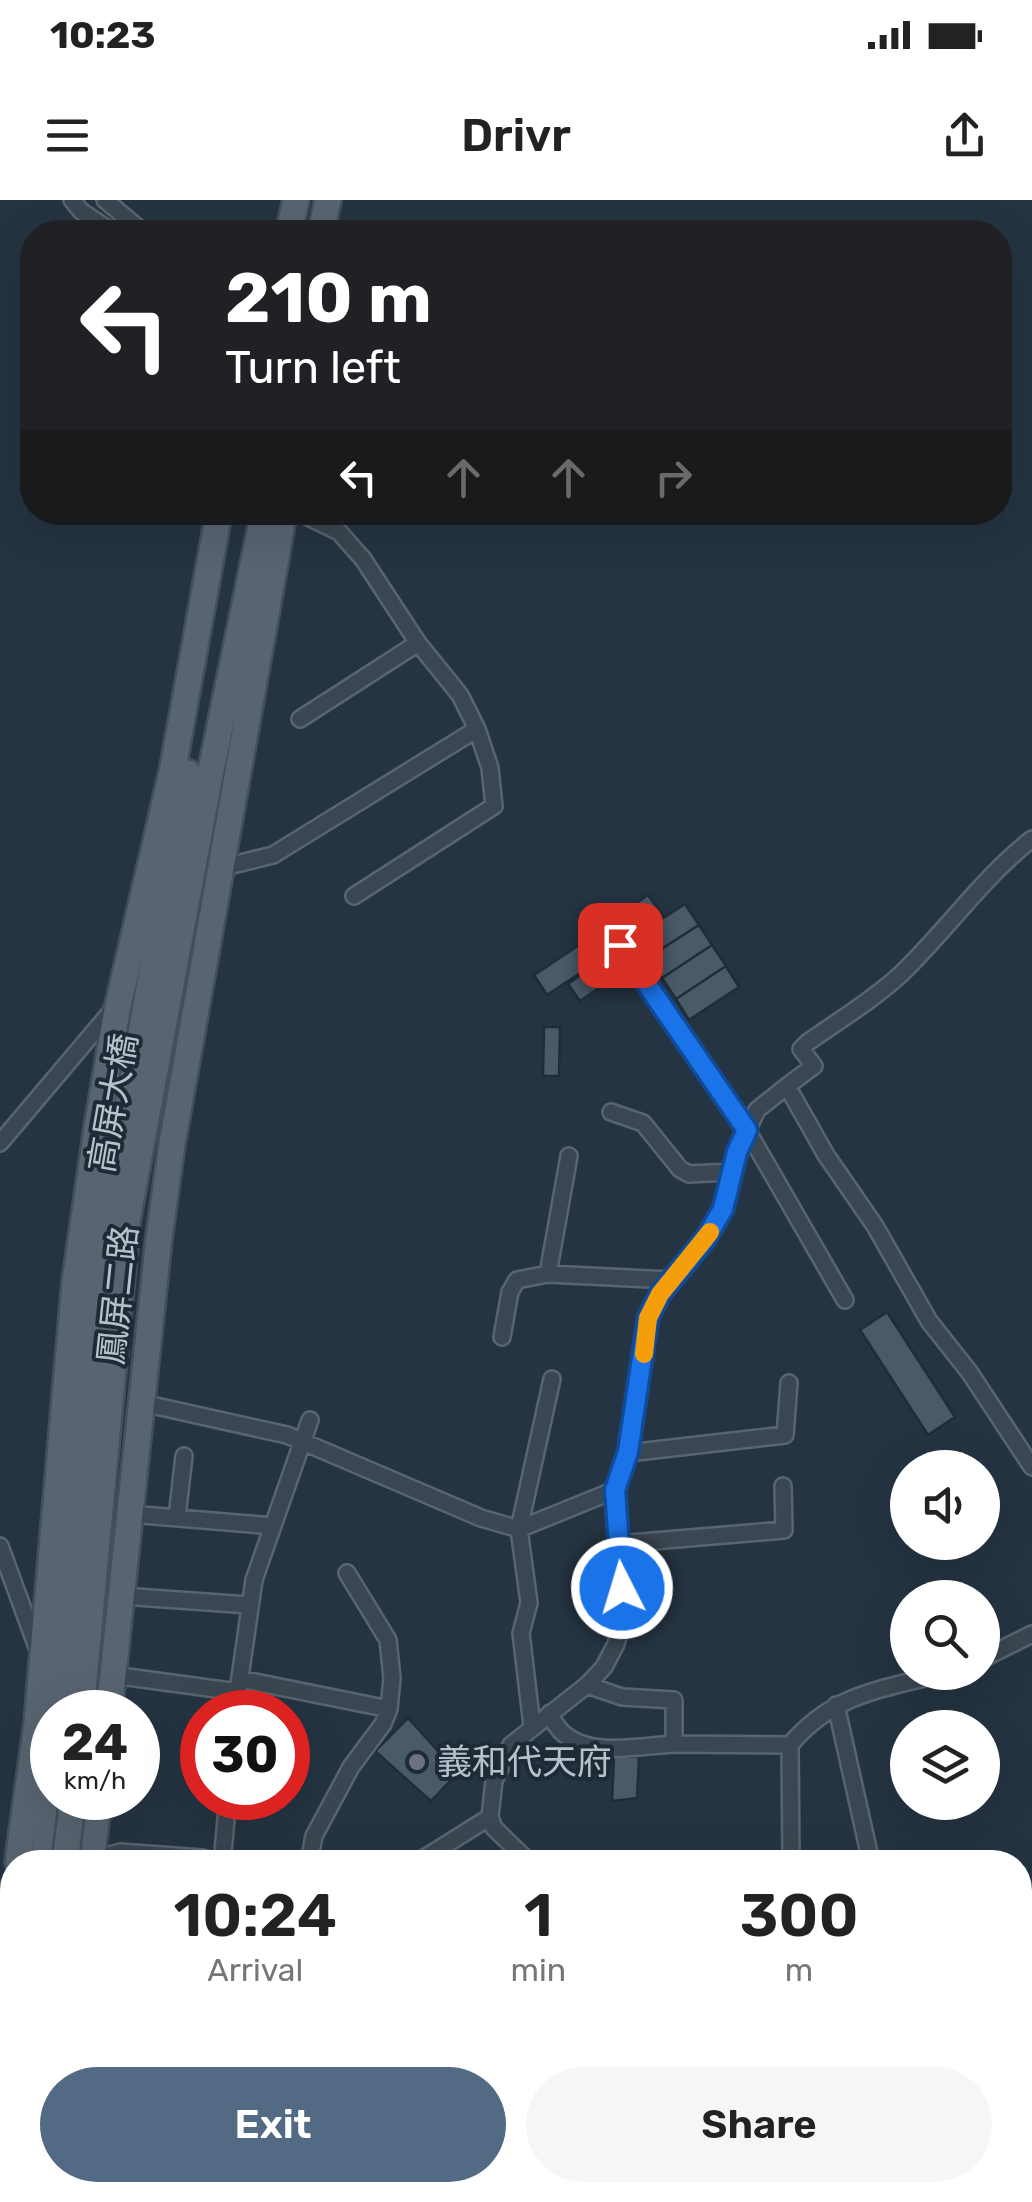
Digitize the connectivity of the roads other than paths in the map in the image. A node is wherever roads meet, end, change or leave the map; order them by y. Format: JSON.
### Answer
{"nodes":[{"id":1,"x":72,"y":200,"type":"edge"},
{"id":2,"x":105,"y":200,"type":"edge"},
{"id":3,"x":95,"y":220,"type":"edge"},
{"id":4,"x":129,"y":220,"type":"edge"},
{"id":5,"x":217,"y":525,"type":"edge"},
{"id":6,"x":234,"y":525,"type":"edge"},
{"id":7,"x":261,"y":525,"type":"edge"},
{"id":8,"x":282,"y":525,"type":"edge"},
{"id":9,"x":325,"y":525,"type":"edge"},
{"id":10,"x":418,"y":643,"type":"junction"},
{"id":11,"x":300,"y":719,"type":"dead end"},
{"id":12,"x":478,"y":729,"type":"junction"},
{"id":13,"x":1032,"y":839,"type":"edge"},
{"id":14,"x":220,"y":868,"type":"junction"},
{"id":15,"x":354,"y":896,"type":"dead end"},
{"id":16,"x":600,"y":914,"type":"dead end"},
{"id":17,"x":117,"y":1010,"type":"junction"},
{"id":18,"x":787,"y":1086,"type":"junction"},
{"id":19,"x":610,"y":1112,"type":"dead end"},
{"id":20,"x":747,"y":1130,"type":"junction"},
{"id":21,"x":0,"y":1143,"type":"edge"},
{"id":22,"x":569,"y":1156,"type":"dead end"},
{"id":23,"x":732,"y":1172,"type":"junction"},
{"id":24,"x":548,"y":1274,"type":"junction"},
{"id":25,"x":670,"y":1280,"type":"junction"},
{"id":26,"x":846,"y":1300,"type":"dead end"},
{"id":27,"x":502,"y":1337,"type":"dead end"},
{"id":28,"x":552,"y":1379,"type":"dead end"},
{"id":29,"x":789,"y":1383,"type":"dead end"},
{"id":30,"x":156,"y":1406,"type":"dead end"},
{"id":31,"x":310,"y":1420,"type":"dead end"},
{"id":32,"x":301,"y":1441,"type":"junction"},
{"id":33,"x":628,"y":1452,"type":"junction"},
{"id":34,"x":184,"y":1456,"type":"dead end"},
{"id":35,"x":1032,"y":1467,"type":"edge"},
{"id":36,"x":783,"y":1486,"type":"dead end"},
{"id":37,"x":615,"y":1490,"type":"junction"},
{"id":38,"x":130,"y":1514,"type":"junction"},
{"id":39,"x":177,"y":1518,"type":"junction"},
{"id":40,"x":272,"y":1526,"type":"junction"},
{"id":41,"x":518,"y":1529,"type":"junction"},
{"id":42,"x":618,"y":1544,"type":"junction"},
{"id":43,"x":0,"y":1546,"type":"edge"},
{"id":44,"x":347,"y":1573,"type":"dead end"},
{"id":45,"x":122,"y":1596,"type":"junction"},
{"id":46,"x":249,"y":1605,"type":"junction"},
{"id":47,"x":1032,"y":1634,"type":"edge"},
{"id":48,"x":1000,"y":1650,"type":"edge"},
{"id":49,"x":42,"y":1664,"type":"junction"},
{"id":50,"x":114,"y":1674,"type":"junction"},
{"id":51,"x":239,"y":1685,"type":"junction"},
{"id":52,"x":588,"y":1685,"type":"junction"},
{"id":53,"x":890,"y":1686,"type":"edge"},
{"id":54,"x":62,"y":1690,"type":"edge"},
{"id":55,"x":84,"y":1690,"type":"edge"},
{"id":56,"x":112,"y":1690,"type":"edge"},
{"id":57,"x":238,"y":1690,"type":"edge"},
{"id":58,"x":836,"y":1704,"type":"junction"},
{"id":59,"x":389,"y":1708,"type":"junction"},
{"id":60,"x":550,"y":1713,"type":"junction"},
{"id":61,"x":532,"y":1726,"type":"junction"},
{"id":62,"x":674,"y":1744,"type":"junction"},
{"id":63,"x":790,"y":1745,"type":"junction"},
{"id":64,"x":490,"y":1816,"type":"junction"},
{"id":65,"x":49,"y":1820,"type":"edge"},
{"id":66,"x":70,"y":1820,"type":"edge"},
{"id":67,"x":97,"y":1820,"type":"edge"},
{"id":68,"x":225,"y":1820,"type":"edge"},
{"id":69,"x":20,"y":1850,"type":"edge"},
{"id":70,"x":45,"y":1850,"type":"edge"},
{"id":71,"x":66,"y":1850,"type":"edge"},
{"id":72,"x":94,"y":1850,"type":"edge"},
{"id":73,"x":222,"y":1850,"type":"edge"},
{"id":74,"x":311,"y":1850,"type":"edge"},
{"id":75,"x":437,"y":1850,"type":"edge"},
{"id":76,"x":517,"y":1850,"type":"edge"},
{"id":77,"x":791,"y":1850,"type":"edge"},
{"id":78,"x":868,"y":1850,"type":"edge"}],
"edges":[{"from":1,"to":3,"type":"street"},
{"from":2,"to":4,"type":"street"},
{"from":5,"to":17,"type":"main road","name":"鳳屏二路"},
{"from":6,"to":54,"type":"main road","name":"高屏大橋"},
{"from":7,"to":55,"type":"main road","name":"高屏大橋"},
{"from":8,"to":14,"type":"main road","name":"鳳屏二路"},
{"from":9,"to":10,"type":"street"},
{"from":10,"to":11,"type":"street"},
{"from":10,"to":12,"type":"street"},
{"from":12,"to":14,"type":"street"},
{"from":12,"to":15,"type":"street"},
{"from":13,"to":18,"type":"street"},
{"from":14,"to":38,"type":"main road","name":"鳳屏二路"},
{"from":16,"to":20,"type":"street"},
{"from":17,"to":21,"type":"street"},
{"from":17,"to":49,"type":"main road","name":"鳳屏二路"},
{"from":18,"to":20,"type":"street"},
{"from":18,"to":35,"type":"street"},
{"from":19,"to":23,"type":"street"},
{"from":20,"to":23,"type":"street"},
{"from":20,"to":26,"type":"street"},
{"from":22,"to":24,"type":"street"},
{"from":23,"to":25,"type":"street"},
{"from":24,"to":25,"type":"street"},
{"from":24,"to":27,"type":"street"},
{"from":25,"to":33,"type":"street"},
{"from":28,"to":41,"type":"street"},
{"from":29,"to":33,"type":"street"},
{"from":30,"to":32,"type":"street"},
{"from":31,"to":32,"type":"street"},
{"from":32,"to":40,"type":"street"},
{"from":32,"to":41,"type":"street"},
{"from":33,"to":37,"type":"street"},
{"from":34,"to":39,"type":"street"},
{"from":36,"to":42,"type":"street"},
{"from":37,"to":41,"type":"street"},
{"from":37,"to":42,"type":"street"},
{"from":38,"to":39,"type":"street"},
{"from":38,"to":45,"type":"main road","name":"鳳屏二路"},
{"from":39,"to":40,"type":"street"},
{"from":40,"to":46,"type":"street"},
{"from":41,"to":61,"type":"street"},
{"from":42,"to":52,"type":"street"},
{"from":43,"to":49,"type":"street","name":"鳳屏二路"},
{"from":44,"to":59,"type":"street"},
{"from":45,"to":46,"type":"street"},
{"from":45,"to":50,"type":"main road","name":"鳳屏二路"},
{"from":46,"to":51,"type":"street"},
{"from":47,"to":48,"type":"street"},
{"from":49,"to":69,"type":"main road","name":"鳳屏二路"},
{"from":50,"to":51,"type":"street"},
{"from":50,"to":56,"type":"main road","name":"鳳屏二路"},
{"from":51,"to":57,"type":"street"},
{"from":51,"to":59,"type":"street"},
{"from":52,"to":60,"type":"street"},
{"from":52,"to":62,"type":"street"},
{"from":53,"to":58,"type":"street"},
{"from":58,"to":63,"type":"street"},
{"from":58,"to":78,"type":"street"},
{"from":59,"to":74,"type":"street"},
{"from":60,"to":61,"type":"street"},
{"from":60,"to":62,"type":"street"},
{"from":61,"to":64,"type":"street"},
{"from":62,"to":63,"type":"street"},
{"from":63,"to":77,"type":"street"},
{"from":64,"to":75,"type":"street"},
{"from":64,"to":76,"type":"street"},
{"from":65,"to":70,"type":"main road"},
{"from":66,"to":71,"type":"main road","bridge":true},
{"from":67,"to":72,"type":"main road"},
{"from":68,"to":73,"type":"street"}]}
